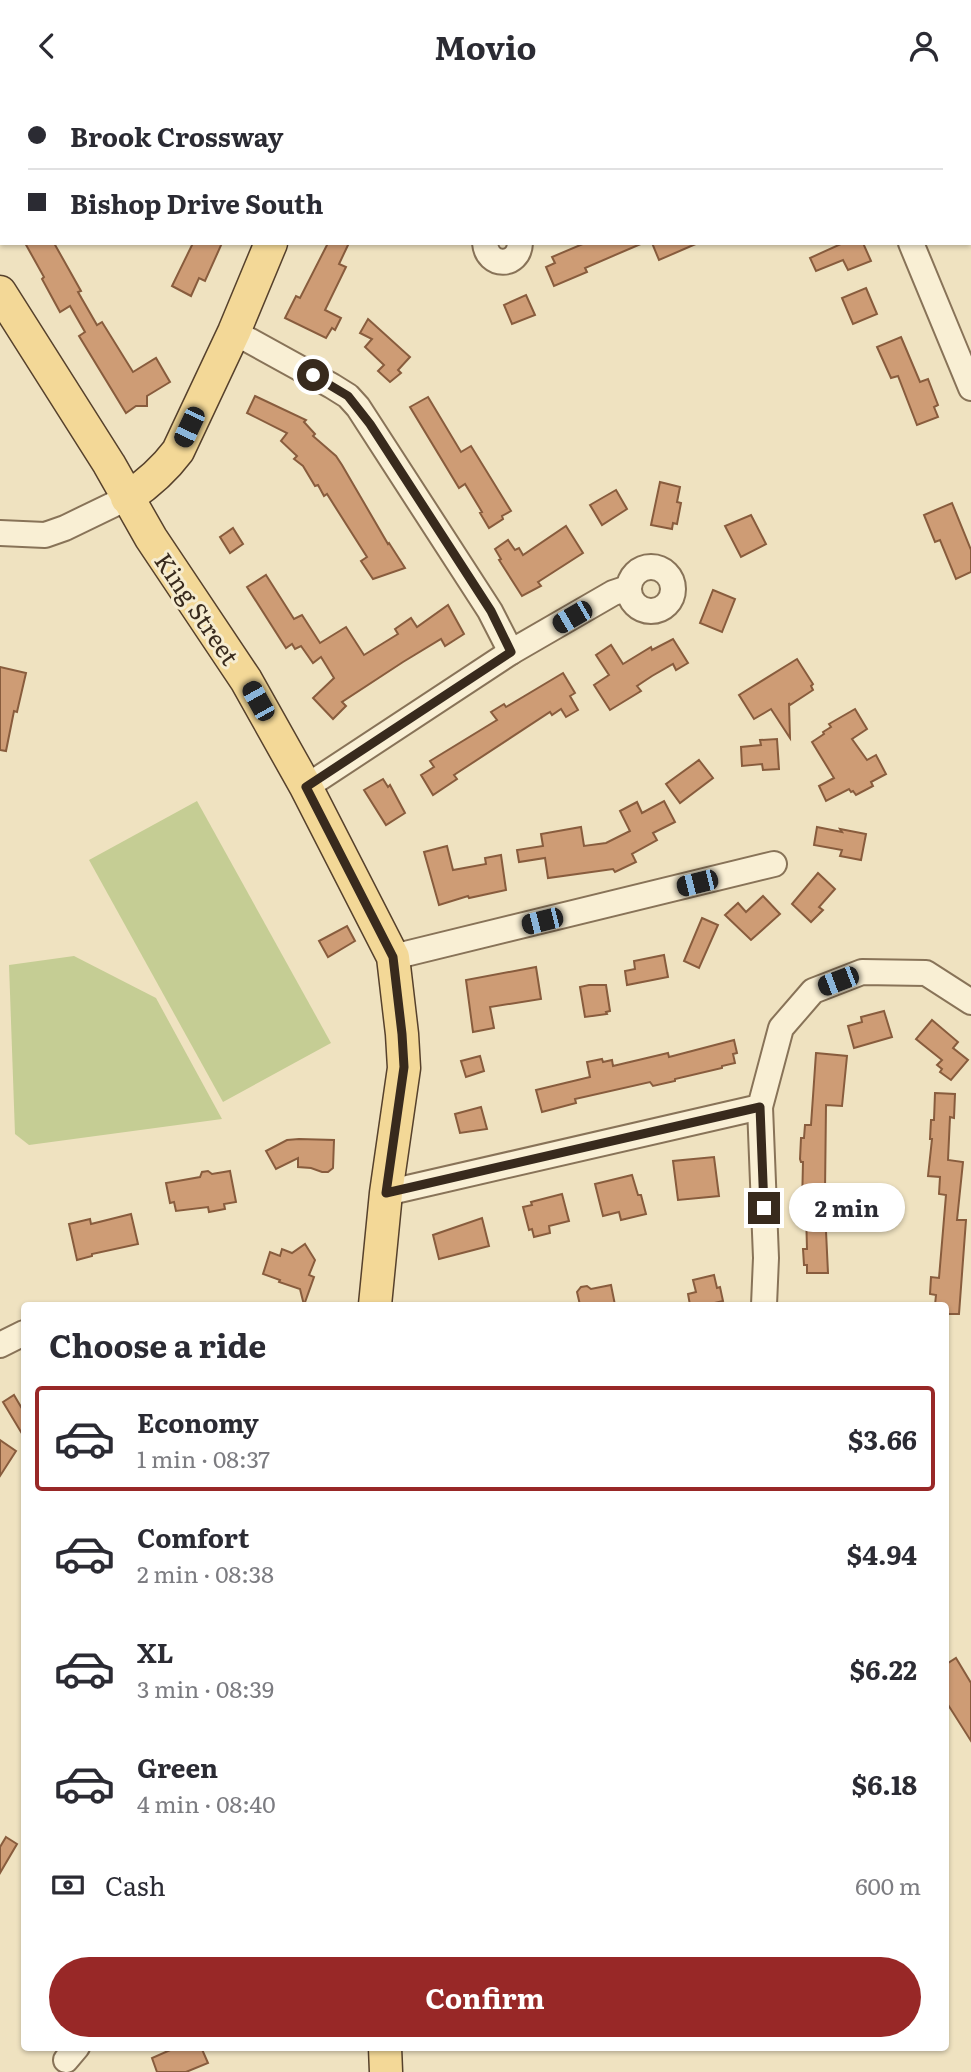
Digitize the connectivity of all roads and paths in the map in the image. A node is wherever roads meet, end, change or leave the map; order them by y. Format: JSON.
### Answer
{"nodes":[{"id":1,"x":270,"y":245,"type":"edge"},
{"id":2,"x":485,"y":245,"type":"edge"},
{"id":3,"x":520,"y":245,"type":"edge"},
{"id":4,"x":912,"y":245,"type":"edge"},
{"id":5,"x":0,"y":292,"type":"edge"},
{"id":6,"x":234,"y":332,"type":"junction"},
{"id":7,"x":965,"y":352,"type":"edge"},
{"id":8,"x":971,"y":388,"type":"edge"},
{"id":9,"x":127,"y":498,"type":"junction"},
{"id":10,"x":0,"y":533,"type":"edge"},
{"id":11,"x":628,"y":588,"type":"dead end"},
{"id":12,"x":511,"y":652,"type":"junction"},
{"id":13,"x":306,"y":787,"type":"junction"},
{"id":14,"x":774,"y":864,"type":"dead end"},
{"id":15,"x":393,"y":957,"type":"junction"},
{"id":16,"x":971,"y":1002,"type":"edge"},
{"id":17,"x":760,"y":1107,"type":"junction"},
{"id":18,"x":386,"y":1193,"type":"junction"},
{"id":19,"x":375,"y":1302,"type":"edge"},
{"id":20,"x":764,"y":1302,"type":"edge"},
{"id":21,"x":21,"y":1334,"type":"edge"},
{"id":22,"x":0,"y":1345,"type":"edge"},
{"id":23,"x":384,"y":2051,"type":"edge"},
{"id":24,"x":386,"y":2072,"type":"edge"}],
"edges":[{"from":1,"to":6,"type":"main road"},
{"from":2,"to":3,"type":"street"},
{"from":4,"to":7,"type":"street"},
{"from":5,"to":9,"type":"main road","name":"King Street"},
{"from":6,"to":9,"type":"main road"},
{"from":6,"to":12,"type":"street"},
{"from":7,"to":8,"type":"street"},
{"from":9,"to":10,"type":"street"},
{"from":9,"to":13,"type":"main road","name":"King Street"},
{"from":11,"to":12,"type":"street"},
{"from":12,"to":13,"type":"street"},
{"from":13,"to":15,"type":"main road","name":"King Street"},
{"from":14,"to":15,"type":"street"},
{"from":15,"to":18,"type":"main road","name":"King Street"},
{"from":16,"to":17,"type":"street"},
{"from":17,"to":18,"type":"street"},
{"from":17,"to":20,"type":"street"},
{"from":18,"to":19,"type":"main road","name":"King Street"},
{"from":21,"to":22,"type":"street"},
{"from":23,"to":24,"type":"main road"}]}
